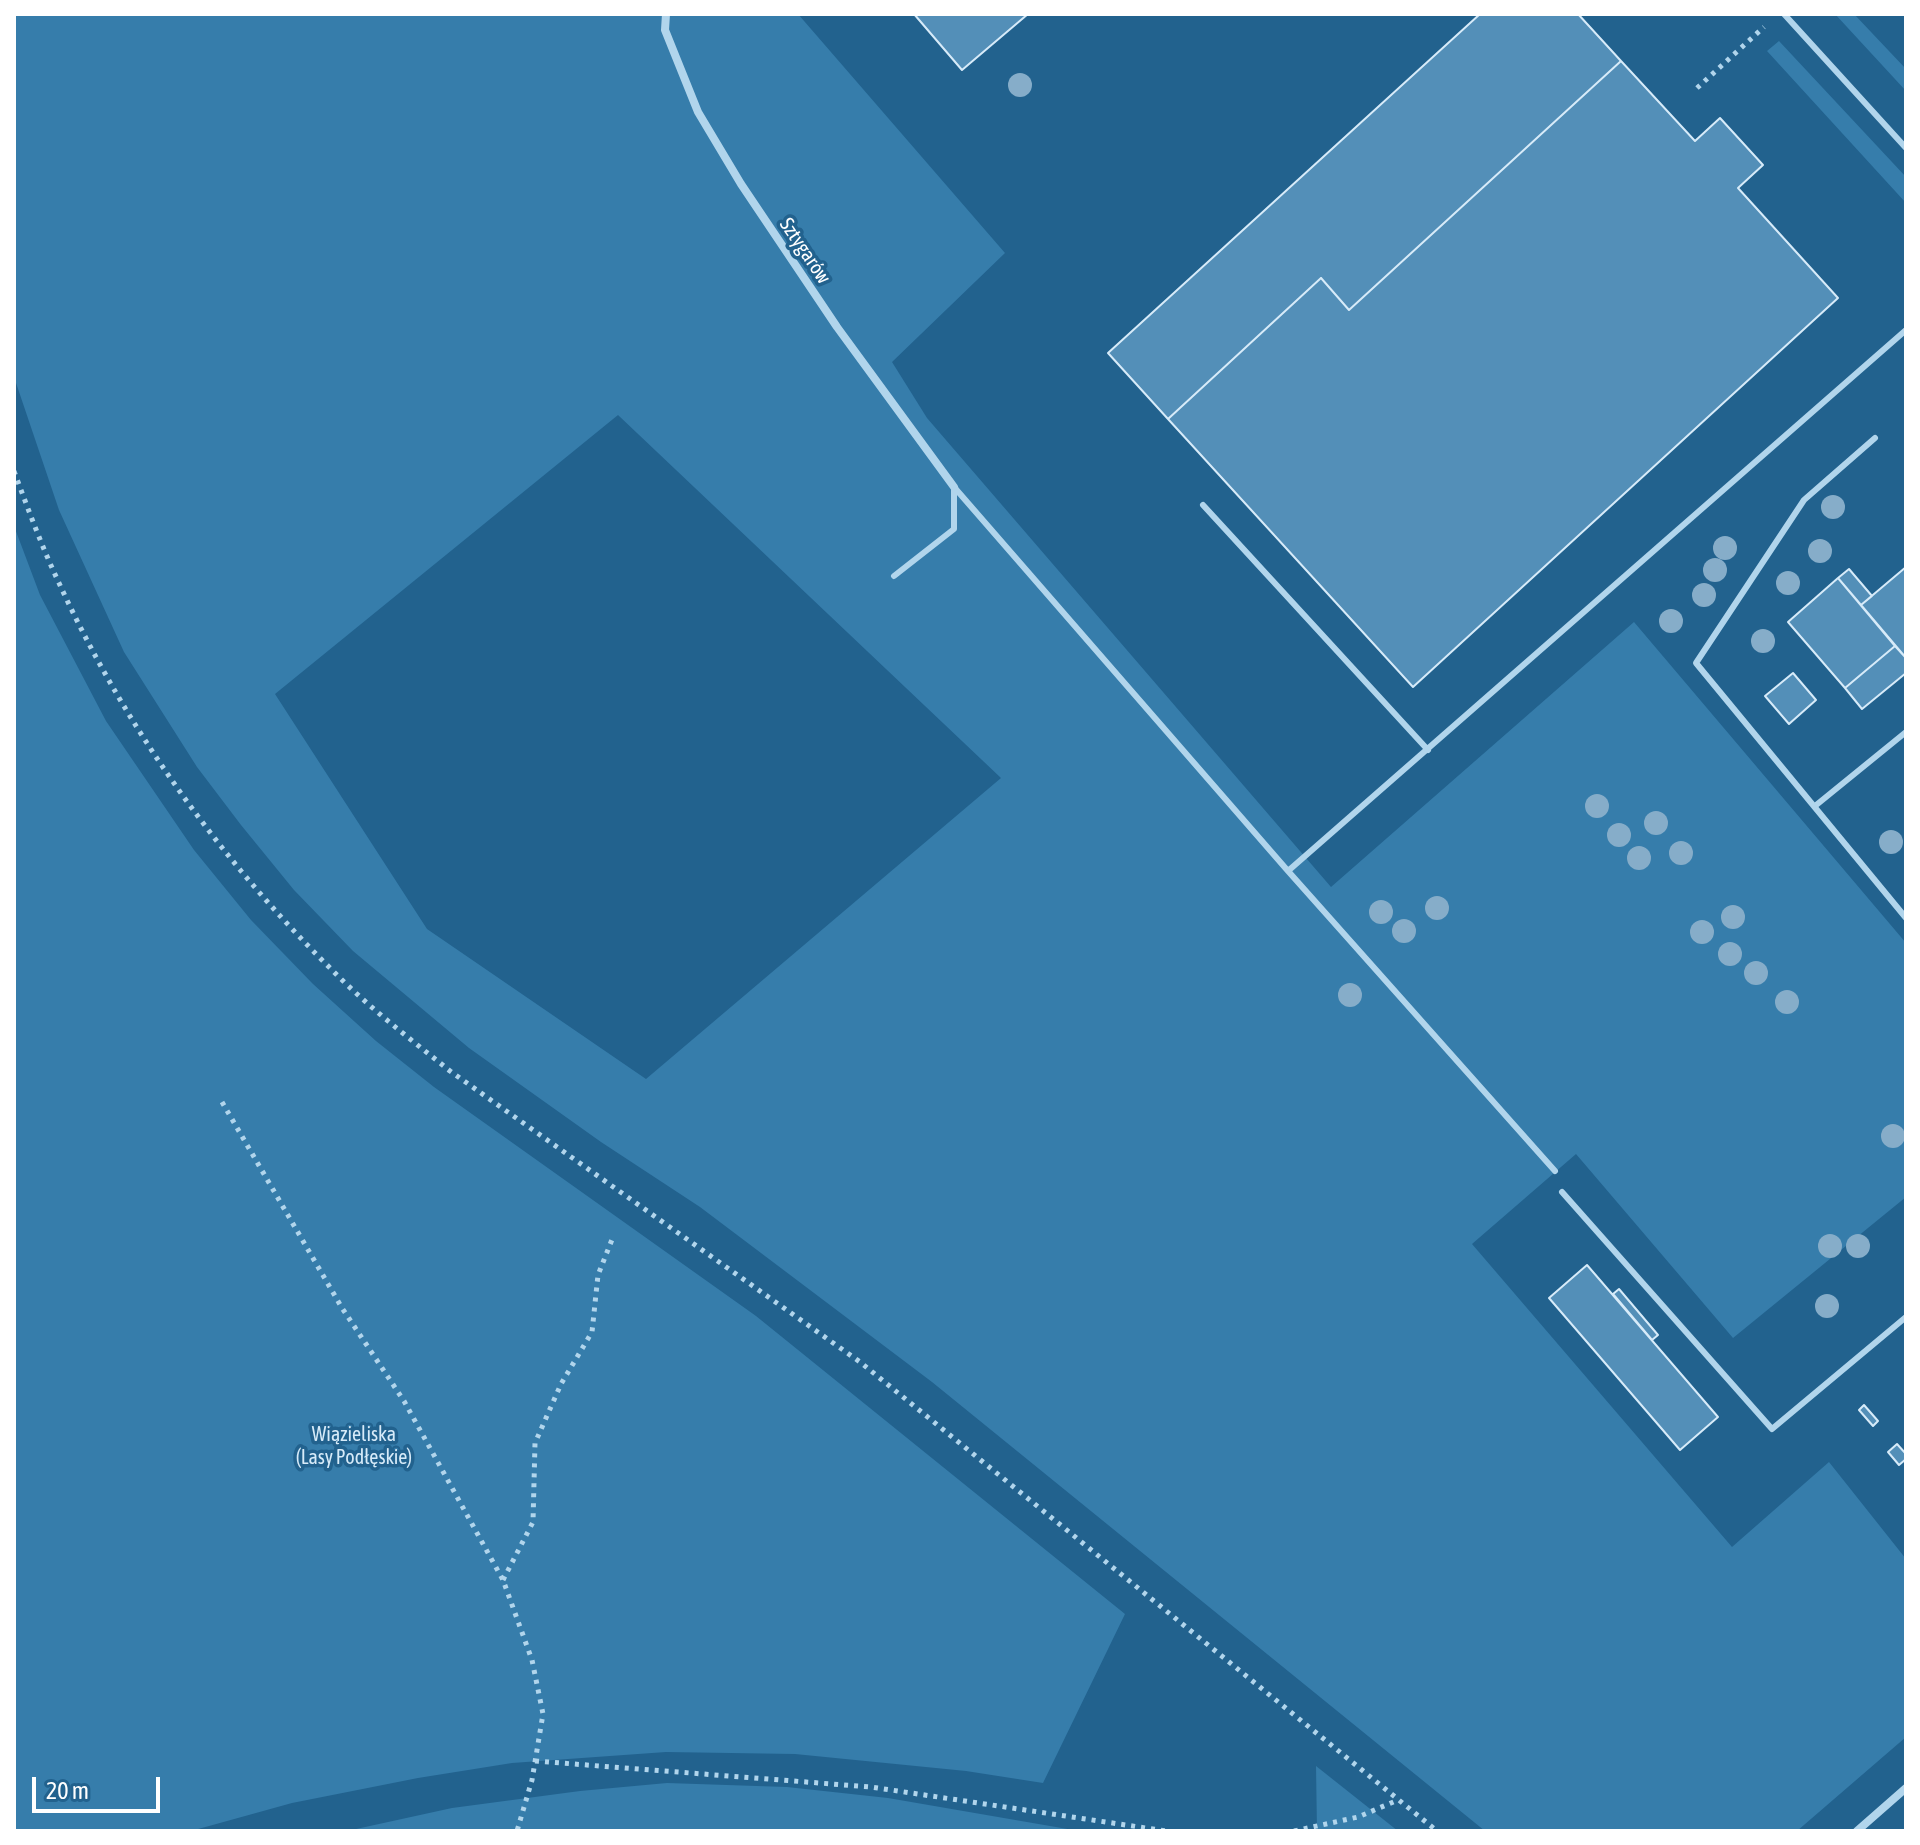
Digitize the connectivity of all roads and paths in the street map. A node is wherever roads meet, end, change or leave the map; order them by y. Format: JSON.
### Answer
{"nodes":[{"id":1,"x":666,"y":14,"type":"edge"},
{"id":2,"x":1784,"y":14,"type":"edge"},
{"id":3,"x":1767,"y":24,"type":"dead end"},
{"id":4,"x":1697,"y":88,"type":"dead end"},
{"id":5,"x":1906,"y":148,"type":"edge"},
{"id":6,"x":1906,"y":330,"type":"edge"},
{"id":7,"x":1875,"y":438,"type":"dead end"},
{"id":8,"x":14,"y":471,"type":"edge"},
{"id":9,"x":954,"y":487,"type":"junction"},
{"id":10,"x":1203,"y":505,"type":"dead end"},
{"id":11,"x":894,"y":576,"type":"dead end"},
{"id":12,"x":1906,"y":732,"type":"edge"},
{"id":13,"x":1428,"y":750,"type":"junction"},
{"id":14,"x":1815,"y":806,"type":"junction"},
{"id":15,"x":1288,"y":871,"type":"junction"},
{"id":16,"x":1906,"y":918,"type":"edge"},
{"id":17,"x":222,"y":1102,"type":"dead end"},
{"id":18,"x":1555,"y":1171,"type":"dead end"},
{"id":19,"x":1562,"y":1192,"type":"dead end"},
{"id":20,"x":613,"y":1237,"type":"dead end"},
{"id":21,"x":1906,"y":1317,"type":"edge"},
{"id":22,"x":503,"y":1580,"type":"junction"},
{"id":23,"x":535,"y":1761,"type":"junction"},
{"id":24,"x":1906,"y":1788,"type":"edge"},
{"id":25,"x":1398,"y":1800,"type":"junction"},
{"id":26,"x":517,"y":1831,"type":"edge"},
{"id":27,"x":1166,"y":1831,"type":"edge"},
{"id":28,"x":1294,"y":1831,"type":"edge"},
{"id":29,"x":1437,"y":1831,"type":"edge"},
{"id":30,"x":1857,"y":1831,"type":"edge"}],
"edges":[{"from":1,"to":9,"type":"street","name":"Sztygarów"},
{"from":2,"to":5,"type":"lane"},
{"from":3,"to":4,"type":"path"},
{"from":6,"to":13,"type":"lane"},
{"from":7,"to":14,"type":"lane"},
{"from":8,"to":25,"type":"path"},
{"from":9,"to":11,"type":"lane"},
{"from":9,"to":15,"type":"lane"},
{"from":10,"to":13,"type":"lane"},
{"from":12,"to":14,"type":"lane"},
{"from":13,"to":15,"type":"lane"},
{"from":14,"to":16,"type":"lane"},
{"from":15,"to":18,"type":"lane"},
{"from":17,"to":22,"type":"path"},
{"from":19,"to":21,"type":"lane"},
{"from":20,"to":22,"type":"path"},
{"from":22,"to":23,"type":"path"},
{"from":23,"to":26,"type":"path"},
{"from":23,"to":27,"type":"path"},
{"from":24,"to":30,"type":"street"},
{"from":25,"to":28,"type":"path"},
{"from":25,"to":29,"type":"path"}]}
